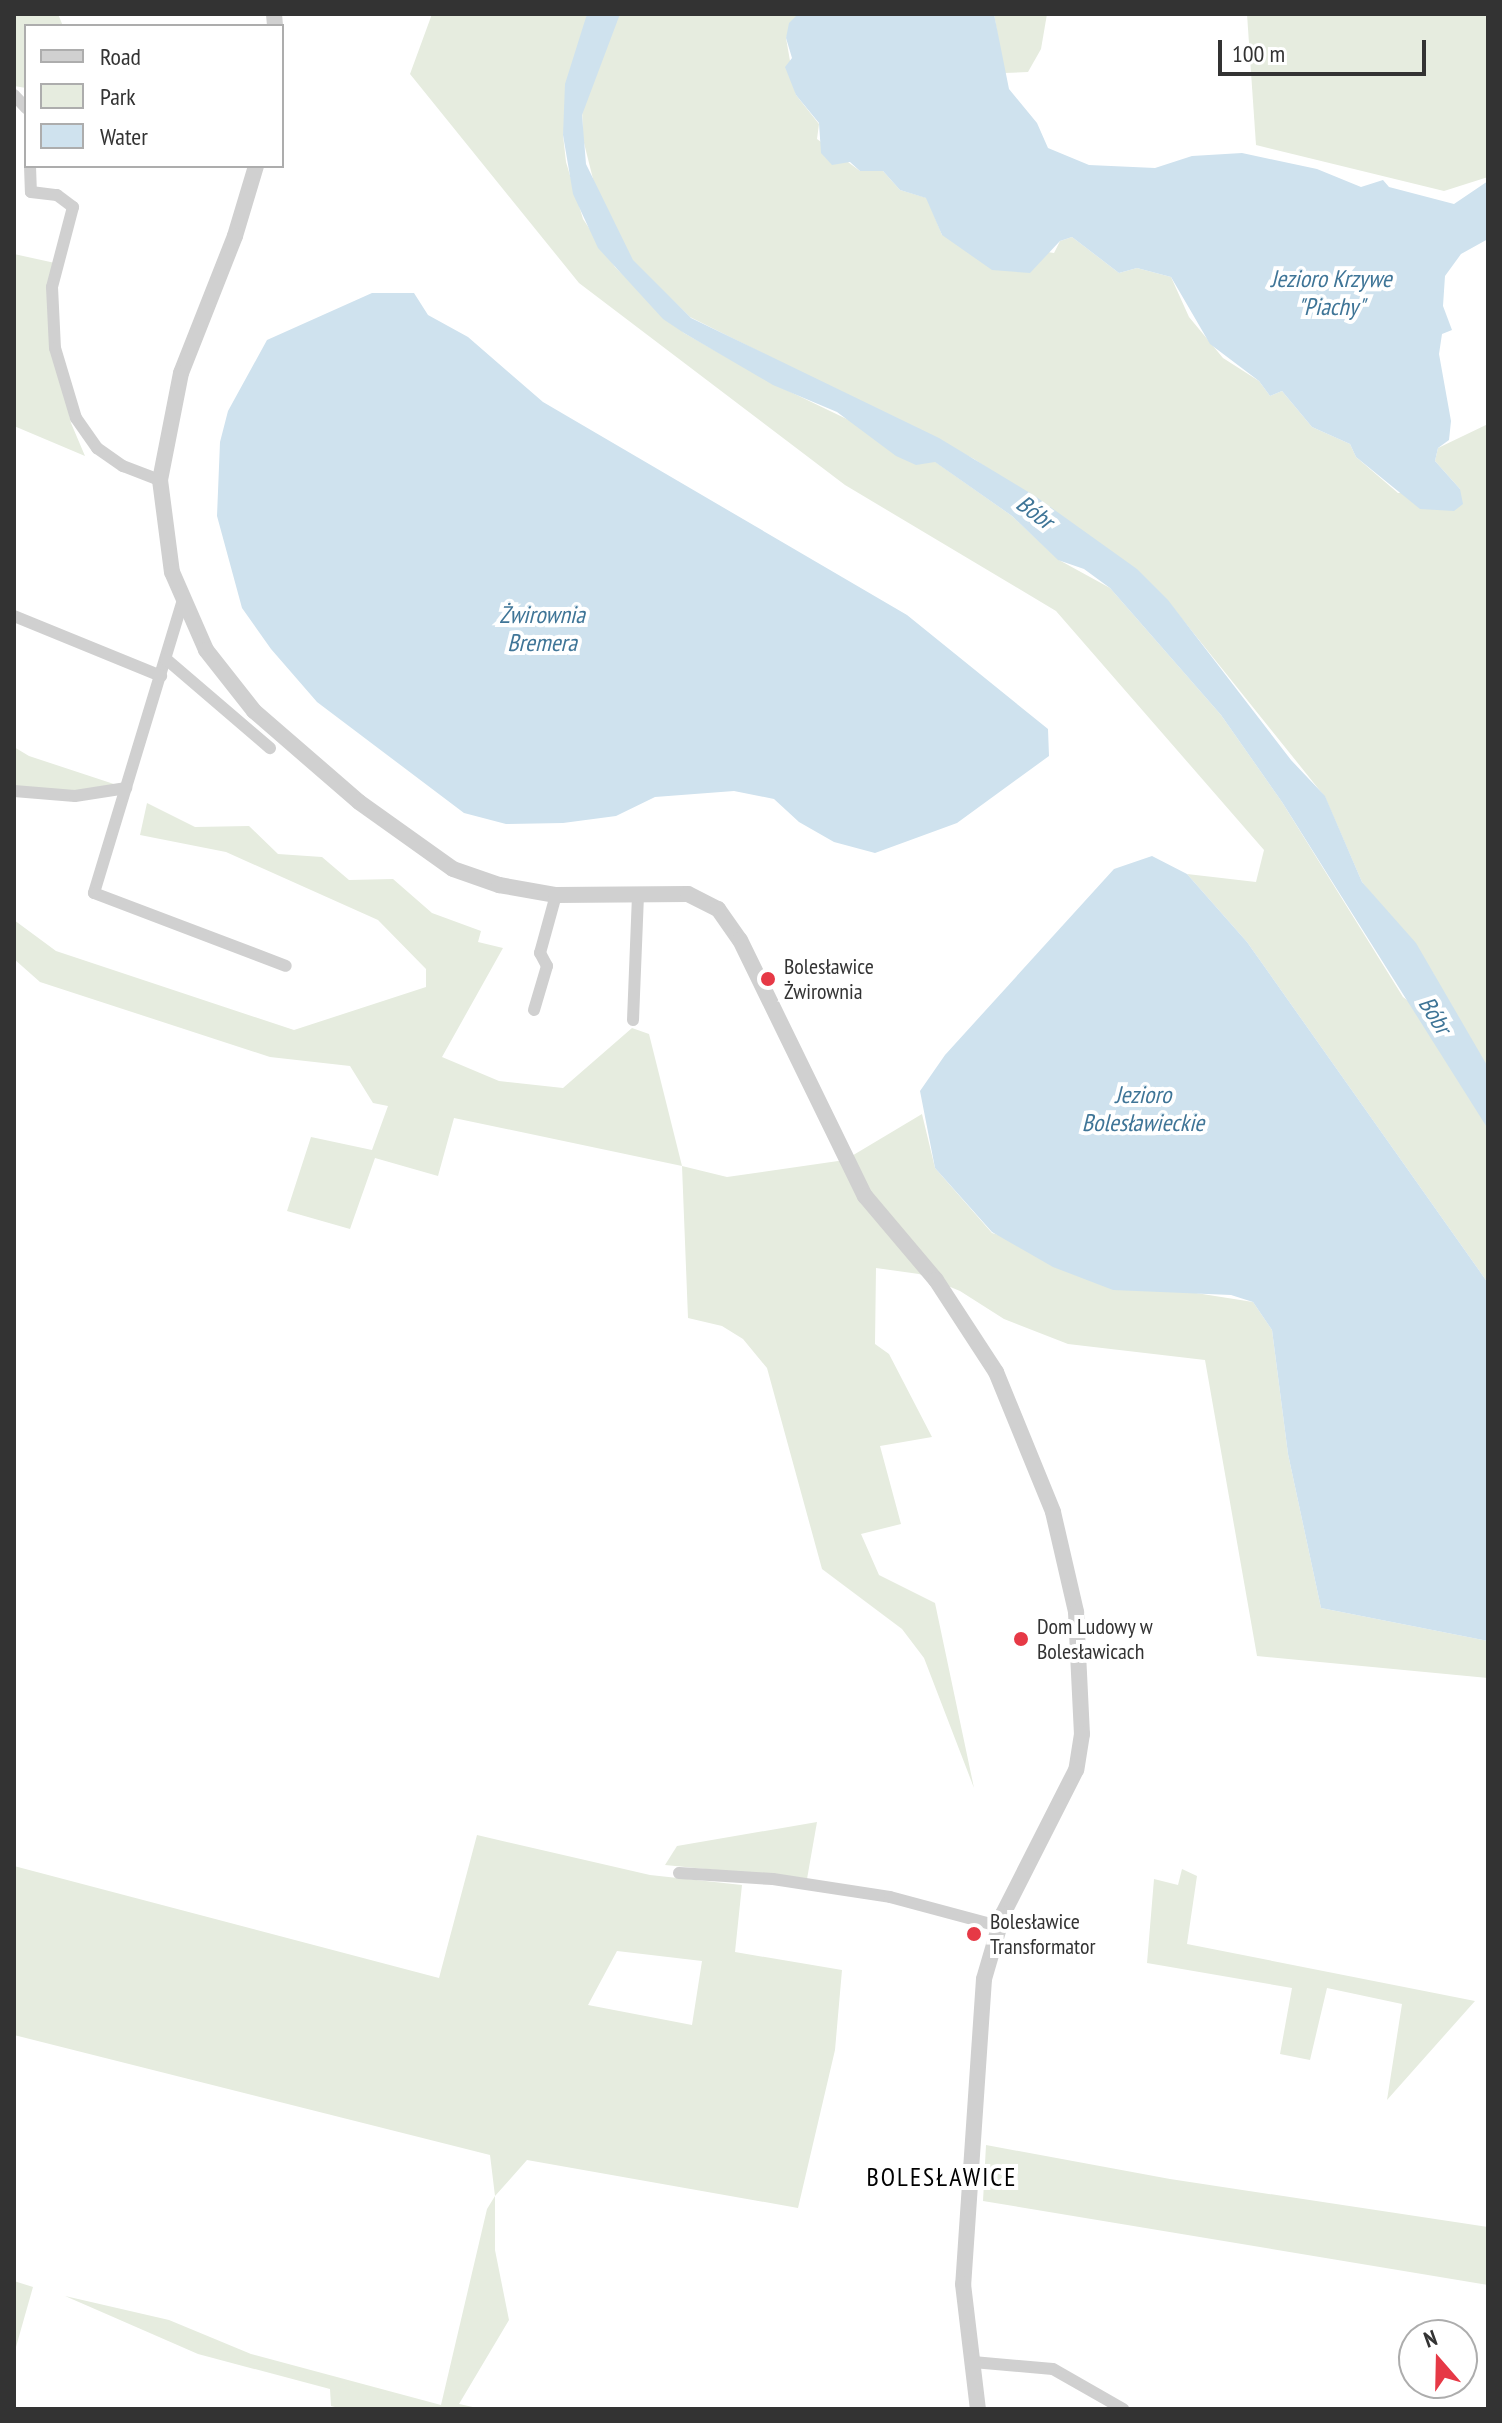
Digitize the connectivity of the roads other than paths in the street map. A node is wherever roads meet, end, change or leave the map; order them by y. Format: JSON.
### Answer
{"nodes":[{"id":1,"x":30,"y":168,"type":"edge"},
{"id":2,"x":255,"y":168,"type":"edge"},
{"id":3,"x":160,"y":480,"type":"junction"},
{"id":4,"x":182,"y":603,"type":"junction"},
{"id":5,"x":14,"y":616,"type":"edge"},
{"id":6,"x":166,"y":659,"type":"junction"},
{"id":7,"x":161,"y":676,"type":"junction"},
{"id":8,"x":270,"y":748,"type":"dead end"},
{"id":9,"x":126,"y":788,"type":"junction"},
{"id":10,"x":14,"y":791,"type":"edge"},
{"id":11,"x":556,"y":895,"type":"junction"},
{"id":12,"x":638,"y":895,"type":"junction"},
{"id":13,"x":286,"y":966,"type":"dead end"},
{"id":14,"x":534,"y":1010,"type":"dead end"},
{"id":15,"x":633,"y":1020,"type":"dead end"},
{"id":16,"x":679,"y":1873,"type":"dead end"},
{"id":17,"x":998,"y":1926,"type":"junction"},
{"id":18,"x":973,"y":2362,"type":"junction"},
{"id":19,"x":978,"y":2409,"type":"edge"},
{"id":20,"x":1123,"y":2409,"type":"edge"}],
"edges":[{"from":1,"to":3,"type":"street"},
{"from":2,"to":3,"type":"street"},
{"from":3,"to":4,"type":"street"},
{"from":4,"to":6,"type":"street"},
{"from":4,"to":11,"type":"street"},
{"from":5,"to":7,"type":"street"},
{"from":6,"to":7,"type":"street"},
{"from":6,"to":8,"type":"street"},
{"from":7,"to":9,"type":"street"},
{"from":9,"to":10,"type":"street"},
{"from":9,"to":13,"type":"street"},
{"from":11,"to":12,"type":"street"},
{"from":11,"to":14,"type":"street"},
{"from":12,"to":15,"type":"street"},
{"from":12,"to":17,"type":"street"},
{"from":16,"to":17,"type":"street"},
{"from":17,"to":18,"type":"street"},
{"from":18,"to":19,"type":"street"},
{"from":18,"to":20,"type":"street"}]}
